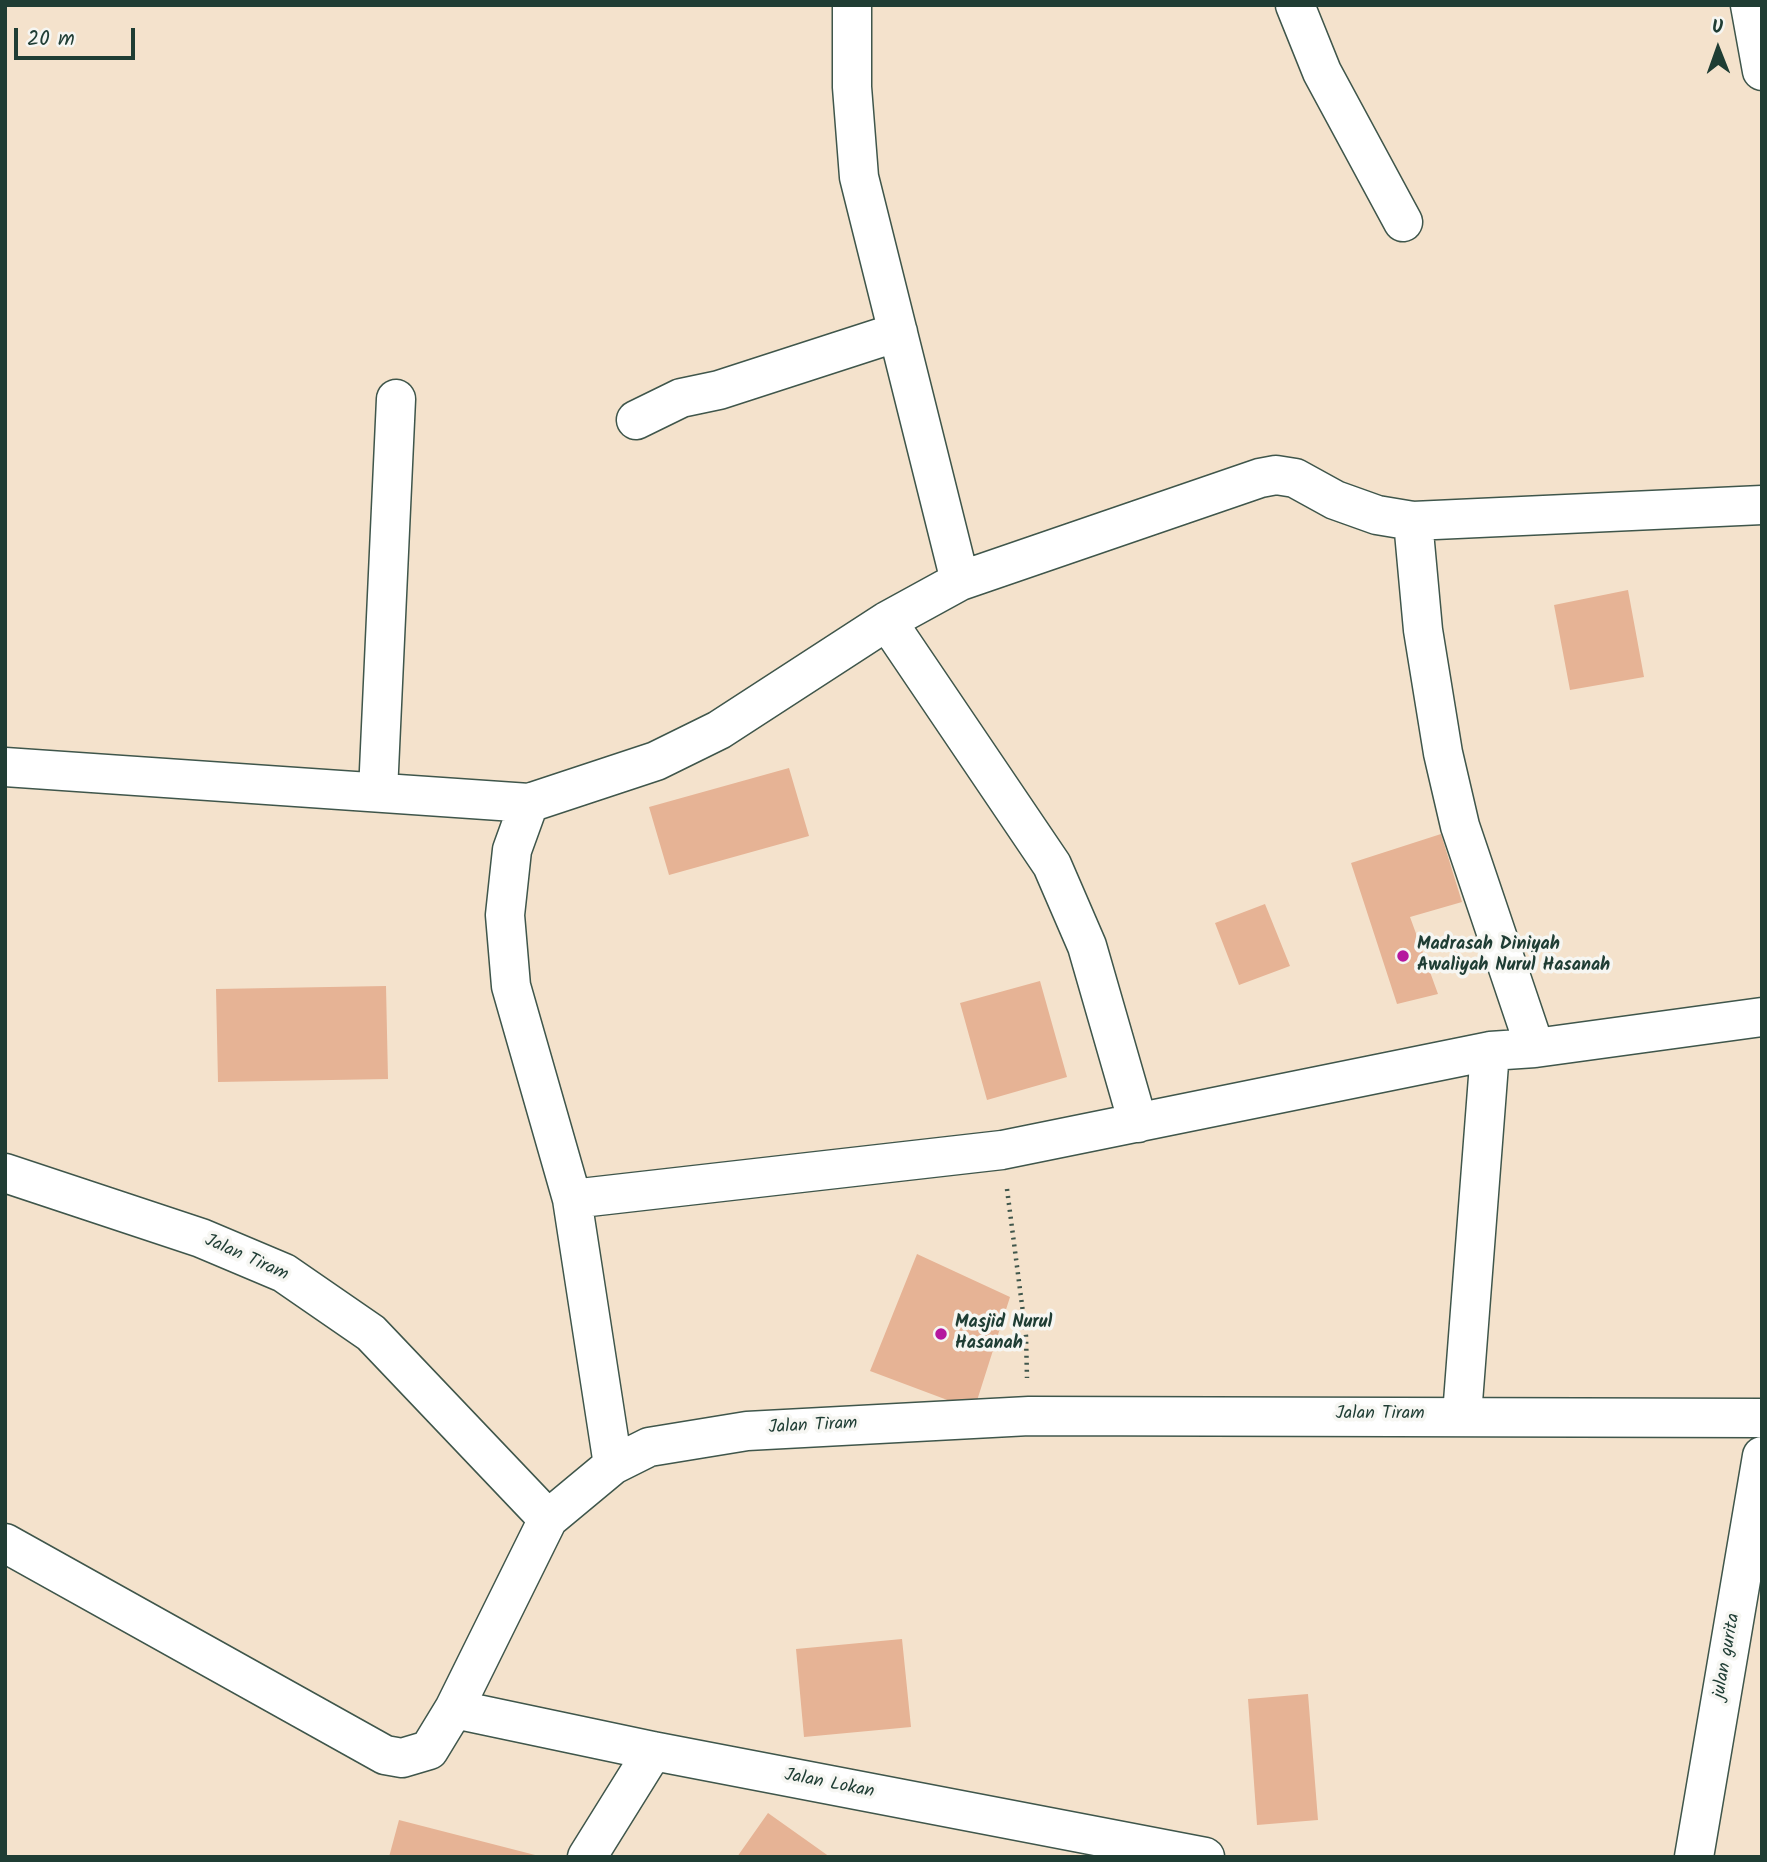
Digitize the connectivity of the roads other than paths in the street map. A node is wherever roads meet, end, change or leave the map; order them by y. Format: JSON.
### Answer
{"nodes":[{"id":1,"x":852,"y":5,"type":"edge"},
{"id":2,"x":1295,"y":5,"type":"edge"},
{"id":3,"x":1750,"y":5,"type":"edge"},
{"id":4,"x":1762,"y":71,"type":"edge"},
{"id":5,"x":1403,"y":222,"type":"dead end"},
{"id":6,"x":898,"y":332,"type":"junction"},
{"id":7,"x":396,"y":399,"type":"dead end"},
{"id":8,"x":636,"y":420,"type":"dead end"},
{"id":9,"x":1762,"y":505,"type":"edge"},
{"id":10,"x":1413,"y":521,"type":"junction"},
{"id":11,"x":960,"y":581,"type":"junction"},
{"id":12,"x":887,"y":621,"type":"junction"},
{"id":13,"x":5,"y":767,"type":"edge"},
{"id":14,"x":378,"y":792,"type":"junction"},
{"id":15,"x":529,"y":803,"type":"junction"},
{"id":16,"x":1762,"y":1017,"type":"edge"},
{"id":17,"x":1535,"y":1048,"type":"junction"},
{"id":18,"x":1490,"y":1051,"type":"junction"},
{"id":19,"x":1138,"y":1123,"type":"junction"},
{"id":20,"x":5,"y":1173,"type":"edge"},
{"id":21,"x":572,"y":1199,"type":"junction"},
{"id":22,"x":1462,"y":1415,"type":"junction"},
{"id":23,"x":1762,"y":1418,"type":"edge"},
{"id":24,"x":1762,"y":1456,"type":"edge"},
{"id":25,"x":613,"y":1465,"type":"junction"},
{"id":26,"x":548,"y":1519,"type":"junction"},
{"id":27,"x":5,"y":1543,"type":"edge"},
{"id":28,"x":454,"y":1709,"type":"junction"},
{"id":29,"x":653,"y":1751,"type":"junction"},
{"id":30,"x":587,"y":1857,"type":"edge"},
{"id":31,"x":1205,"y":1857,"type":"edge"},
{"id":32,"x":1694,"y":1857,"type":"edge"}],
"edges":[{"from":1,"to":6,"type":"street"},
{"from":2,"to":5,"type":"street"},
{"from":3,"to":4,"type":"street"},
{"from":6,"to":8,"type":"street"},
{"from":6,"to":11,"type":"street"},
{"from":7,"to":14,"type":"street"},
{"from":9,"to":10,"type":"street"},
{"from":10,"to":11,"type":"street"},
{"from":10,"to":17,"type":"street"},
{"from":11,"to":12,"type":"street"},
{"from":12,"to":15,"type":"street"},
{"from":12,"to":19,"type":"street"},
{"from":13,"to":14,"type":"street"},
{"from":14,"to":15,"type":"street"},
{"from":15,"to":21,"type":"street"},
{"from":16,"to":17,"type":"street"},
{"from":17,"to":18,"type":"street"},
{"from":18,"to":19,"type":"street"},
{"from":18,"to":22,"type":"street"},
{"from":19,"to":21,"type":"street"},
{"from":20,"to":26,"type":"street","name":"Jalan Tiram"},
{"from":21,"to":25,"type":"street"},
{"from":22,"to":23,"type":"street","name":"Jalan Tiram"},
{"from":22,"to":25,"type":"street","name":"Jalan Tiram"},
{"from":24,"to":32,"type":"street","name":"julan gurita"},
{"from":25,"to":26,"type":"street","name":"Jalan Tiram"},
{"from":26,"to":28,"type":"street"},
{"from":27,"to":28,"type":"street"},
{"from":28,"to":29,"type":"street","name":"Jalan Lokan"},
{"from":29,"to":30,"type":"street"},
{"from":29,"to":31,"type":"street","name":"Jalan Lokan"}]}
